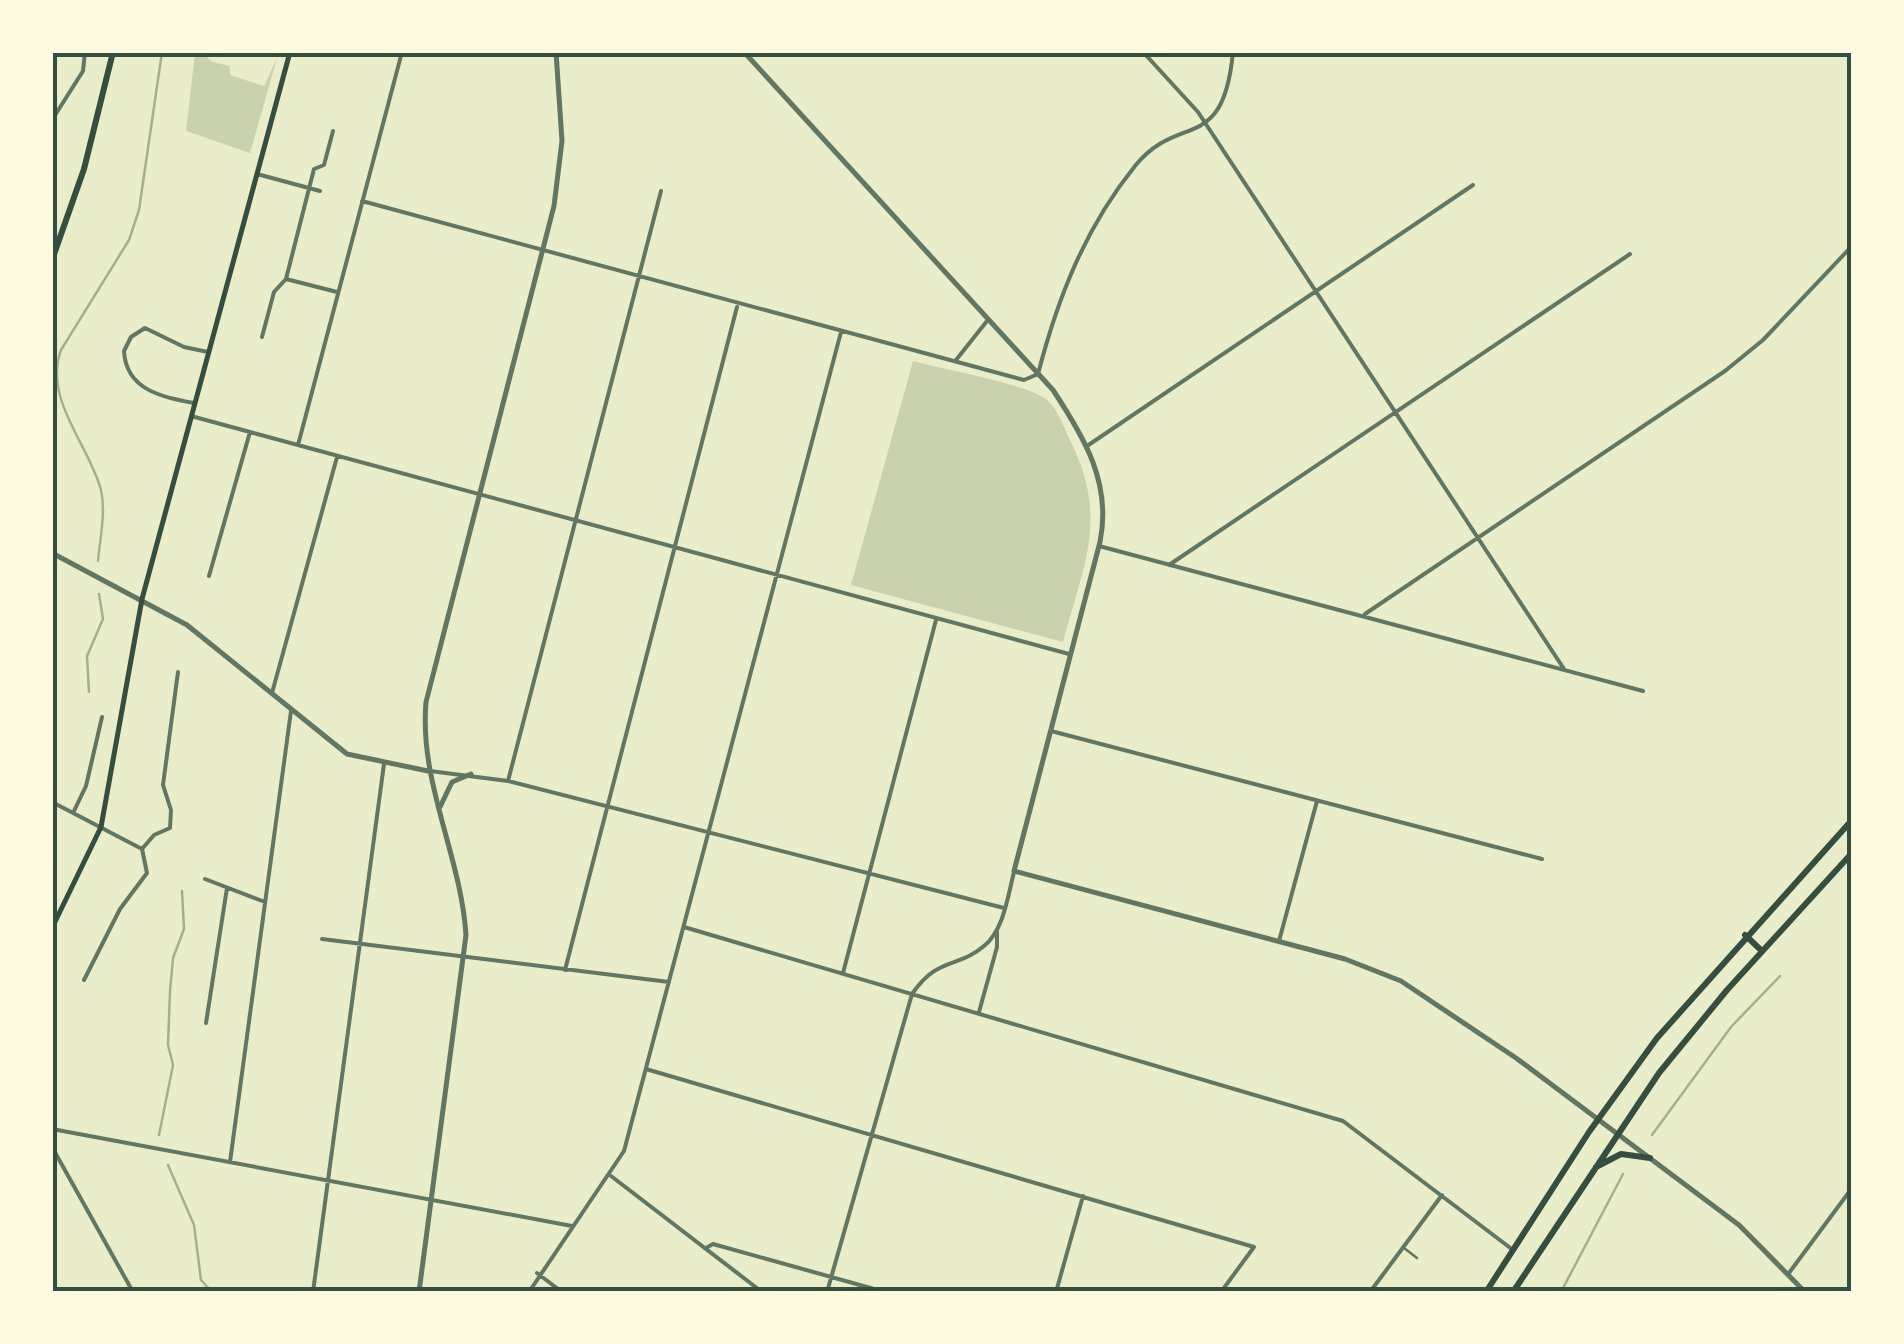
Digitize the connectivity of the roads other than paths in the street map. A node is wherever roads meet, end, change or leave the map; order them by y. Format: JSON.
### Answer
{"nodes":[{"id":1,"x":85,"y":52,"type":"edge"},
{"id":2,"x":113,"y":52,"type":"edge"},
{"id":3,"x":290,"y":52,"type":"edge"},
{"id":4,"x":402,"y":52,"type":"edge"},
{"id":5,"x":556,"y":52,"type":"edge"},
{"id":6,"x":744,"y":52,"type":"edge"},
{"id":7,"x":1144,"y":52,"type":"edge"},
{"id":8,"x":1233,"y":52,"type":"edge"},
{"id":9,"x":52,"y":120,"type":"edge"},
{"id":10,"x":1204,"y":128,"type":"junction"},
{"id":11,"x":333,"y":131,"type":"dead end"},
{"id":12,"x":257,"y":174,"type":"junction"},
{"id":13,"x":1473,"y":185,"type":"dead end"},
{"id":14,"x":309,"y":188,"type":"junction"},
{"id":15,"x":320,"y":191,"type":"dead end"},
{"id":16,"x":661,"y":192,"type":"dead end"},
{"id":17,"x":362,"y":200,"type":"junction"},
{"id":18,"x":1852,"y":246,"type":"edge"},
{"id":19,"x":540,"y":252,"type":"junction"},
{"id":20,"x":1630,"y":254,"type":"dead end"},
{"id":21,"x":52,"y":260,"type":"edge"},
{"id":22,"x":638,"y":278,"type":"junction"},
{"id":23,"x":286,"y":279,"type":"junction"},
{"id":24,"x":337,"y":292,"type":"junction"},
{"id":25,"x":1313,"y":294,"type":"junction"},
{"id":26,"x":738,"y":305,"type":"junction"},
{"id":27,"x":988,"y":321,"type":"junction"},
{"id":28,"x":841,"y":332,"type":"junction"},
{"id":29,"x":262,"y":337,"type":"dead end"},
{"id":30,"x":208,"y":352,"type":"junction"},
{"id":31,"x":954,"y":362,"type":"junction"},
{"id":32,"x":1038,"y":374,"type":"junction"},
{"id":33,"x":194,"y":403,"type":"junction"},
{"id":34,"x":191,"y":416,"type":"junction"},
{"id":35,"x":1395,"y":416,"type":"junction"},
{"id":36,"x":250,"y":432,"type":"junction"},
{"id":37,"x":298,"y":445,"type":"junction"},
{"id":38,"x":1088,"y":446,"type":"junction"},
{"id":39,"x":336,"y":456,"type":"junction"},
{"id":40,"x":477,"y":494,"type":"junction"},
{"id":41,"x":577,"y":519,"type":"junction"},
{"id":42,"x":1476,"y":537,"type":"junction"},
{"id":43,"x":675,"y":546,"type":"junction"},
{"id":44,"x":1099,"y":546,"type":"junction"},
{"id":45,"x":52,"y":553,"type":"edge"},
{"id":46,"x":1169,"y":564,"type":"junction"},
{"id":47,"x":776,"y":575,"type":"junction"},
{"id":48,"x":210,"y":576,"type":"dead end"},
{"id":49,"x":142,"y":599,"type":"junction"},
{"id":50,"x":1365,"y":614,"type":"junction"},
{"id":51,"x":937,"y":619,"type":"junction"},
{"id":52,"x":1069,"y":654,"type":"junction"},
{"id":53,"x":1564,"y":669,"type":"junction"},
{"id":54,"x":178,"y":672,"type":"dead end"},
{"id":55,"x":1642,"y":691,"type":"dead end"},
{"id":56,"x":272,"y":692,"type":"junction"},
{"id":57,"x":291,"y":708,"type":"junction"},
{"id":58,"x":102,"y":717,"type":"dead end"},
{"id":59,"x":1051,"y":732,"type":"junction"},
{"id":60,"x":384,"y":764,"type":"junction"},
{"id":61,"x":429,"y":771,"type":"junction"},
{"id":62,"x":471,"y":774,"type":"junction"},
{"id":63,"x":508,"y":780,"type":"junction"},
{"id":64,"x":1317,"y":801,"type":"junction"},
{"id":65,"x":52,"y":802,"type":"edge"},
{"id":66,"x":608,"y":804,"type":"junction"},
{"id":67,"x":440,"y":810,"type":"junction"},
{"id":68,"x":73,"y":813,"type":"junction"},
{"id":69,"x":1852,"y":820,"type":"edge"},
{"id":70,"x":101,"y":827,"type":"junction"},
{"id":71,"x":1844,"y":828,"type":"junction"},
{"id":72,"x":709,"y":832,"type":"junction"},
{"id":73,"x":1852,"y":834,"type":"edge"},
{"id":74,"x":142,"y":849,"type":"junction"},
{"id":75,"x":1852,"y":854,"type":"edge"},
{"id":76,"x":1542,"y":859,"type":"dead end"},
{"id":77,"x":1014,"y":871,"type":"junction"},
{"id":78,"x":870,"y":874,"type":"junction"},
{"id":79,"x":205,"y":879,"type":"dead end"},
{"id":80,"x":227,"y":888,"type":"junction"},
{"id":81,"x":265,"y":902,"type":"junction"},
{"id":82,"x":1004,"y":908,"type":"junction"},
{"id":83,"x":684,"y":926,"type":"junction"},
{"id":84,"x":52,"y":928,"type":"edge"},
{"id":85,"x":997,"y":929,"type":"junction"},
{"id":86,"x":1745,"y":936,"type":"junction"},
{"id":87,"x":322,"y":939,"type":"dead end"},
{"id":88,"x":1279,"y":941,"type":"junction"},
{"id":89,"x":360,"y":946,"type":"junction"},
{"id":90,"x":1762,"y":951,"type":"junction"},
{"id":91,"x":465,"y":959,"type":"junction"},
{"id":92,"x":565,"y":970,"type":"junction"},
{"id":93,"x":843,"y":974,"type":"junction"},
{"id":94,"x":84,"y":980,"type":"dead end"},
{"id":95,"x":669,"y":982,"type":"junction"},
{"id":96,"x":912,"y":994,"type":"junction"},
{"id":97,"x":979,"y":1014,"type":"junction"},
{"id":98,"x":206,"y":1023,"type":"dead end"},
{"id":99,"x":646,"y":1068,"type":"junction"},
{"id":100,"x":1598,"y":1119,"type":"junction"},
{"id":101,"x":52,"y":1130,"type":"edge"},
{"id":102,"x":1616,"y":1132,"type":"junction"},
{"id":103,"x":874,"y":1134,"type":"junction"},
{"id":104,"x":52,"y":1148,"type":"edge"},
{"id":105,"x":1650,"y":1158,"type":"junction"},
{"id":106,"x":230,"y":1162,"type":"junction"},
{"id":107,"x":1588,"y":1174,"type":"junction"},
{"id":108,"x":610,"y":1175,"type":"junction"},
{"id":109,"x":327,"y":1181,"type":"junction"},
{"id":110,"x":1852,"y":1188,"type":"edge"},
{"id":111,"x":1442,"y":1195,"type":"junction"},
{"id":112,"x":1083,"y":1196,"type":"junction"},
{"id":113,"x":431,"y":1202,"type":"junction"},
{"id":114,"x":572,"y":1226,"type":"junction"},
{"id":115,"x":706,"y":1248,"type":"junction"},
{"id":116,"x":1403,"y":1248,"type":"junction"},
{"id":117,"x":1513,"y":1250,"type":"junction"},
{"id":118,"x":1417,"y":1258,"type":"dead end"},
{"id":119,"x":537,"y":1273,"type":"junction"},
{"id":120,"x":1788,"y":1274,"type":"junction"},
{"id":121,"x":831,"y":1276,"type":"junction"},
{"id":122,"x":133,"y":1292,"type":"edge"},
{"id":123,"x":313,"y":1292,"type":"edge"},
{"id":124,"x":419,"y":1292,"type":"edge"},
{"id":125,"x":529,"y":1292,"type":"edge"},
{"id":126,"x":562,"y":1292,"type":"edge"},
{"id":127,"x":762,"y":1292,"type":"edge"},
{"id":128,"x":827,"y":1292,"type":"edge"},
{"id":129,"x":885,"y":1292,"type":"edge"},
{"id":130,"x":1056,"y":1292,"type":"edge"},
{"id":131,"x":1221,"y":1292,"type":"edge"},
{"id":132,"x":1370,"y":1292,"type":"edge"},
{"id":133,"x":1486,"y":1292,"type":"edge"},
{"id":134,"x":1513,"y":1292,"type":"edge"},
{"id":135,"x":1805,"y":1292,"type":"edge"}],
"edges":[{"from":1,"to":9,"type":"street"},
{"from":2,"to":21,"type":"main road"},
{"from":3,"to":12,"type":"main road"},
{"from":4,"to":17,"type":"street"},
{"from":5,"to":19,"type":"street"},
{"from":6,"to":27,"type":"street"},
{"from":7,"to":10,"type":"street"},
{"from":8,"to":10,"type":"street"},
{"from":10,"to":25,"type":"street"},
{"from":10,"to":32,"type":"street"},
{"from":11,"to":14,"type":"street"},
{"from":12,"to":14,"type":"street"},
{"from":12,"to":30,"type":"main road"},
{"from":13,"to":25,"type":"street"},
{"from":14,"to":15,"type":"street"},
{"from":14,"to":23,"type":"street"},
{"from":16,"to":22,"type":"street"},
{"from":17,"to":19,"type":"street"},
{"from":17,"to":24,"type":"street"},
{"from":18,"to":42,"type":"street"},
{"from":19,"to":22,"type":"street"},
{"from":19,"to":40,"type":"street"},
{"from":20,"to":35,"type":"street"},
{"from":22,"to":26,"type":"street"},
{"from":22,"to":41,"type":"street"},
{"from":23,"to":24,"type":"street"},
{"from":23,"to":29,"type":"street"},
{"from":24,"to":37,"type":"street"},
{"from":25,"to":35,"type":"street"},
{"from":25,"to":38,"type":"street"},
{"from":26,"to":28,"type":"street"},
{"from":26,"to":43,"type":"street"},
{"from":27,"to":31,"type":"street"},
{"from":27,"to":32,"type":"street"},
{"from":28,"to":31,"type":"street"},
{"from":28,"to":47,"type":"street"},
{"from":30,"to":33,"type":"main road"},
{"from":30,"to":33,"type":"street"},
{"from":31,"to":32,"type":"street"},
{"from":32,"to":38,"type":"street"},
{"from":33,"to":34,"type":"main road"},
{"from":34,"to":36,"type":"street"},
{"from":34,"to":49,"type":"main road"},
{"from":35,"to":42,"type":"street"},
{"from":35,"to":46,"type":"street"},
{"from":36,"to":37,"type":"street"},
{"from":36,"to":48,"type":"street"},
{"from":37,"to":39,"type":"street"},
{"from":38,"to":44,"type":"street"},
{"from":39,"to":40,"type":"street"},
{"from":39,"to":56,"type":"street"},
{"from":40,"to":41,"type":"street"},
{"from":40,"to":61,"type":"street"},
{"from":41,"to":43,"type":"street"},
{"from":41,"to":63,"type":"street"},
{"from":42,"to":50,"type":"street"},
{"from":42,"to":53,"type":"street"},
{"from":43,"to":47,"type":"street"},
{"from":43,"to":66,"type":"street"},
{"from":44,"to":46,"type":"street"},
{"from":44,"to":52,"type":"street"},
{"from":45,"to":49,"type":"street"},
{"from":46,"to":50,"type":"street"},
{"from":47,"to":51,"type":"street"},
{"from":47,"to":72,"type":"street"},
{"from":49,"to":56,"type":"street"},
{"from":49,"to":70,"type":"main road"},
{"from":50,"to":53,"type":"street"},
{"from":51,"to":52,"type":"street"},
{"from":51,"to":78,"type":"street"},
{"from":52,"to":59,"type":"street"},
{"from":53,"to":55,"type":"street"},
{"from":54,"to":74,"type":"street"},
{"from":56,"to":57,"type":"street"},
{"from":57,"to":60,"type":"street"},
{"from":57,"to":81,"type":"street"},
{"from":58,"to":68,"type":"street"},
{"from":59,"to":64,"type":"street"},
{"from":59,"to":77,"type":"street"},
{"from":60,"to":61,"type":"street"},
{"from":60,"to":89,"type":"street"},
{"from":61,"to":62,"type":"street"},
{"from":61,"to":67,"type":"street"},
{"from":62,"to":63,"type":"street"},
{"from":62,"to":67,"type":"street"},
{"from":63,"to":66,"type":"street"},
{"from":64,"to":76,"type":"street"},
{"from":64,"to":88,"type":"street"},
{"from":65,"to":68,"type":"street"},
{"from":66,"to":72,"type":"street"},
{"from":66,"to":92,"type":"street"},
{"from":67,"to":91,"type":"street"},
{"from":68,"to":70,"type":"street"},
{"from":69,"to":71,"type":"main road"},
{"from":70,"to":74,"type":"street"},
{"from":70,"to":84,"type":"main road"},
{"from":71,"to":73,"type":"main road"},
{"from":71,"to":86,"type":"main road"},
{"from":72,"to":78,"type":"street"},
{"from":72,"to":83,"type":"street"},
{"from":74,"to":94,"type":"street"},
{"from":75,"to":90,"type":"main road"},
{"from":77,"to":82,"type":"street"},
{"from":77,"to":88,"type":"street"},
{"from":78,"to":82,"type":"street"},
{"from":78,"to":93,"type":"street"},
{"from":79,"to":80,"type":"street"},
{"from":80,"to":81,"type":"street"},
{"from":80,"to":98,"type":"street"},
{"from":81,"to":106,"type":"street"},
{"from":82,"to":85,"type":"street"},
{"from":83,"to":93,"type":"street"},
{"from":83,"to":95,"type":"street"},
{"from":85,"to":96,"type":"street"},
{"from":85,"to":97,"type":"street"},
{"from":86,"to":90,"type":"main road"},
{"from":86,"to":100,"type":"main road"},
{"from":87,"to":89,"type":"street"},
{"from":88,"to":100,"type":"street"},
{"from":89,"to":91,"type":"street"},
{"from":89,"to":109,"type":"street"},
{"from":90,"to":102,"type":"main road"},
{"from":91,"to":92,"type":"street"},
{"from":91,"to":113,"type":"street"},
{"from":92,"to":95,"type":"street"},
{"from":93,"to":96,"type":"street"},
{"from":95,"to":99,"type":"street"},
{"from":96,"to":97,"type":"street"},
{"from":96,"to":103,"type":"street"},
{"from":97,"to":111,"type":"street"},
{"from":99,"to":103,"type":"street"},
{"from":99,"to":108,"type":"street"},
{"from":100,"to":102,"type":"street"},
{"from":100,"to":117,"type":"main road"},
{"from":101,"to":106,"type":"street"},
{"from":102,"to":105,"type":"street"},
{"from":102,"to":107,"type":"main road"},
{"from":103,"to":112,"type":"street"},
{"from":103,"to":121,"type":"street"},
{"from":104,"to":122,"type":"street"},
{"from":105,"to":107,"type":"main road"},
{"from":105,"to":120,"type":"street"},
{"from":106,"to":109,"type":"street"},
{"from":107,"to":134,"type":"main road"},
{"from":108,"to":114,"type":"street"},
{"from":108,"to":115,"type":"street"},
{"from":109,"to":113,"type":"street"},
{"from":109,"to":123,"type":"street"},
{"from":110,"to":120,"type":"street"},
{"from":111,"to":116,"type":"street"},
{"from":111,"to":117,"type":"street"},
{"from":112,"to":130,"type":"street"},
{"from":112,"to":131,"type":"street"},
{"from":113,"to":114,"type":"street"},
{"from":113,"to":124,"type":"street"},
{"from":114,"to":119,"type":"street"},
{"from":115,"to":121,"type":"street"},
{"from":115,"to":127,"type":"street"},
{"from":116,"to":118,"type":"lane"},
{"from":116,"to":132,"type":"street"},
{"from":117,"to":133,"type":"main road"},
{"from":119,"to":125,"type":"street"},
{"from":119,"to":126,"type":"street"},
{"from":120,"to":135,"type":"street"},
{"from":121,"to":128,"type":"street"},
{"from":121,"to":129,"type":"street"}]}
